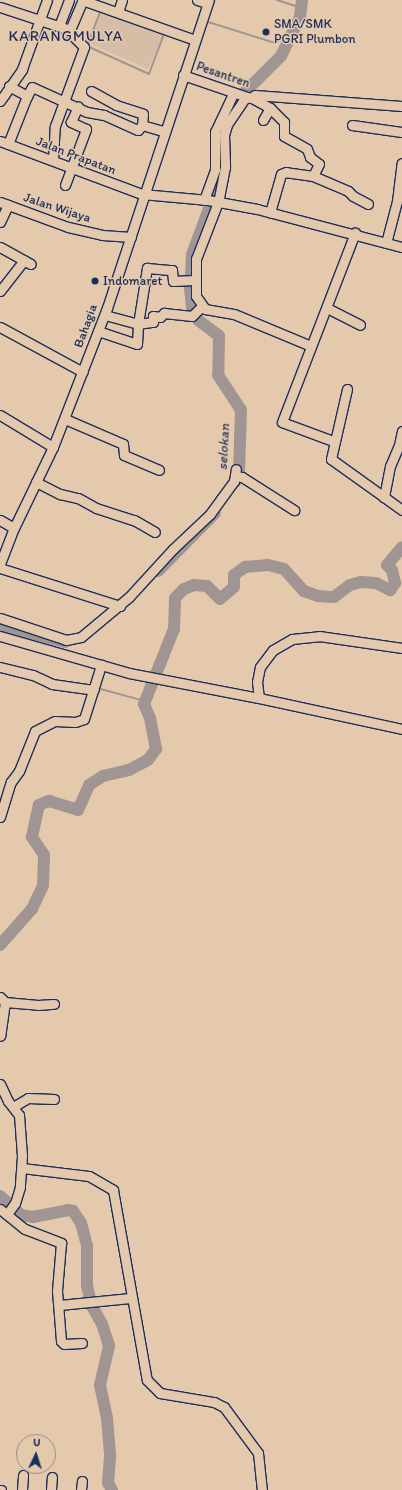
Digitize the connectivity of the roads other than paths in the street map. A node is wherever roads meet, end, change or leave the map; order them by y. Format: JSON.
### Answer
{"nodes":[{"id":1,"x":46,"y":0,"type":"edge"},
{"id":2,"x":122,"y":0,"type":"edge"},
{"id":3,"x":197,"y":0,"type":"edge"},
{"id":4,"x":68,"y":1,"type":"edge"},
{"id":5,"x":82,"y":2,"type":"edge"},
{"id":6,"x":208,"y":2,"type":"edge"},
{"id":7,"x":0,"y":7,"type":"edge"},
{"id":8,"x":118,"y":12,"type":"junction"},
{"id":9,"x":40,"y":20,"type":"junction"},
{"id":10,"x":59,"y":26,"type":"junction"},
{"id":11,"x":70,"y":30,"type":"junction"},
{"id":12,"x":195,"y":40,"type":"junction"},
{"id":13,"x":183,"y":75,"type":"junction"},
{"id":14,"x":9,"y":86,"type":"junction"},
{"id":15,"x":91,"y":92,"type":"dead end"},
{"id":16,"x":27,"y":96,"type":"junction"},
{"id":17,"x":244,"y":96,"type":"junction"},
{"id":18,"x":0,"y":101,"type":"edge"},
{"id":19,"x":66,"y":101,"type":"junction"},
{"id":20,"x":78,"y":106,"type":"junction"},
{"id":21,"x":402,"y":106,"type":"edge"},
{"id":22,"x":270,"y":108,"type":"junction"},
{"id":23,"x":263,"y":120,"type":"dead end"},
{"id":24,"x":142,"y":125,"type":"junction"},
{"id":25,"x":352,"y":125,"type":"dead end"},
{"id":26,"x":163,"y":131,"type":"junction"},
{"id":27,"x":402,"y":132,"type":"edge"},
{"id":28,"x":4,"y":142,"type":"edge"},
{"id":29,"x":54,"y":160,"type":"junction"},
{"id":30,"x":402,"y":163,"type":"edge"},
{"id":31,"x":72,"y":168,"type":"junction"},
{"id":32,"x":313,"y":176,"type":"junction"},
{"id":33,"x":65,"y":185,"type":"dead end"},
{"id":34,"x":142,"y":194,"type":"junction"},
{"id":35,"x":212,"y":201,"type":"junction"},
{"id":36,"x":4,"y":204,"type":"edge"},
{"id":37,"x":368,"y":204,"type":"dead end"},
{"id":38,"x":270,"y":212,"type":"junction"},
{"id":39,"x":0,"y":222,"type":"edge"},
{"id":40,"x":355,"y":233,"type":"junction"},
{"id":41,"x":131,"y":237,"type":"junction"},
{"id":42,"x":386,"y":243,"type":"junction"},
{"id":43,"x":0,"y":247,"type":"edge"},
{"id":44,"x":402,"y":247,"type":"edge"},
{"id":45,"x":192,"y":281,"type":"junction"},
{"id":46,"x":0,"y":291,"type":"edge"},
{"id":47,"x":201,"y":307,"type":"junction"},
{"id":48,"x":327,"y":308,"type":"junction"},
{"id":49,"x":105,"y":315,"type":"junction"},
{"id":50,"x":138,"y":324,"type":"junction"},
{"id":51,"x":360,"y":324,"type":"dead end"},
{"id":52,"x":0,"y":327,"type":"edge"},
{"id":53,"x":98,"y":331,"type":"junction"},
{"id":54,"x":311,"y":346,"type":"junction"},
{"id":55,"x":83,"y":372,"type":"junction"},
{"id":56,"x":347,"y":389,"type":"dead end"},
{"id":57,"x":0,"y":415,"type":"edge"},
{"id":58,"x":64,"y":418,"type":"junction"},
{"id":59,"x":402,"y":431,"type":"edge"},
{"id":60,"x":333,"y":441,"type":"junction"},
{"id":61,"x":53,"y":447,"type":"junction"},
{"id":62,"x":160,"y":470,"type":"dead end"},
{"id":63,"x":36,"y":482,"type":"junction"},
{"id":64,"x":384,"y":497,"type":"junction"},
{"id":65,"x":294,"y":510,"type":"dead end"},
{"id":66,"x":402,"y":510,"type":"edge"},
{"id":67,"x":0,"y":520,"type":"edge"},
{"id":68,"x":14,"y":528,"type":"junction"},
{"id":69,"x":155,"y":532,"type":"dead end"},
{"id":70,"x":0,"y":564,"type":"edge"},
{"id":71,"x":0,"y":568,"type":"edge"},
{"id":72,"x":120,"y":606,"type":"junction"},
{"id":73,"x":0,"y":618,"type":"edge"},
{"id":74,"x":0,"y":636,"type":"edge"},
{"id":75,"x":402,"y":648,"type":"edge"},
{"id":76,"x":101,"y":665,"type":"junction"},
{"id":77,"x":0,"y":667,"type":"edge"},
{"id":78,"x":94,"y":688,"type":"junction"},
{"id":79,"x":259,"y":698,"type":"junction"},
{"id":80,"x":402,"y":730,"type":"edge"},
{"id":81,"x":0,"y":817,"type":"edge"},
{"id":82,"x":3,"y":999,"type":"edge"},
{"id":83,"x":54,"y":1004,"type":"dead end"},
{"id":84,"x":2,"y":1018,"type":"edge"},
{"id":85,"x":0,"y":1036,"type":"edge"},
{"id":86,"x":0,"y":1084,"type":"edge"},
{"id":87,"x":54,"y":1099,"type":"dead end"},
{"id":88,"x":13,"y":1107,"type":"junction"},
{"id":89,"x":22,"y":1168,"type":"junction"},
{"id":90,"x":8,"y":1209,"type":"edge"},
{"id":91,"x":131,"y":1298,"type":"junction"},
{"id":92,"x":59,"y":1305,"type":"junction"},
{"id":93,"x":82,"y":1343,"type":"dead end"},
{"id":94,"x":23,"y":1474,"type":"dead end"},
{"id":95,"x":52,"y":1477,"type":"dead end"},
{"id":96,"x":22,"y":1490,"type":"edge"},
{"id":97,"x":51,"y":1490,"type":"edge"},
{"id":98,"x":262,"y":1490,"type":"edge"}],
"edges":[{"from":1,"to":9,"type":"street"},
{"from":2,"to":8,"type":"street"},
{"from":3,"to":6,"type":"street"},
{"from":4,"to":10,"type":"street"},
{"from":5,"to":8,"type":"street"},
{"from":5,"to":11,"type":"street"},
{"from":6,"to":12,"type":"street","name":"Bahagia"},
{"from":7,"to":9,"type":"street"},
{"from":8,"to":12,"type":"street"},
{"from":9,"to":10,"type":"street"},
{"from":9,"to":14,"type":"street"},
{"from":10,"to":11,"type":"street"},
{"from":11,"to":19,"type":"street"},
{"from":12,"to":13,"type":"street","name":"Bahagia"},
{"from":13,"to":17,"type":"street","name":"Pesantren"},
{"from":13,"to":26,"type":"street","name":"Bahagia"},
{"from":14,"to":16,"type":"street"},
{"from":14,"to":18,"type":"street"},
{"from":15,"to":24,"type":"street"},
{"from":16,"to":19,"type":"street"},
{"from":16,"to":28,"type":"street"},
{"from":17,"to":21,"type":"street"},
{"from":17,"to":22,"type":"street"},
{"from":17,"to":35,"type":"street"},
{"from":17,"to":35,"type":"street"},
{"from":19,"to":20,"type":"street"},
{"from":19,"to":29,"type":"street"},
{"from":20,"to":24,"type":"street"},
{"from":20,"to":31,"type":"street"},
{"from":22,"to":23,"type":"street"},
{"from":22,"to":32,"type":"street"},
{"from":24,"to":26,"type":"street"},
{"from":25,"to":27,"type":"street"},
{"from":26,"to":34,"type":"street","name":"Bahagia"},
{"from":28,"to":29,"type":"street","name":"Jalan Prapatan"},
{"from":29,"to":31,"type":"street","name":"Jalan Prapatan"},
{"from":30,"to":42,"type":"street"},
{"from":31,"to":33,"type":"street"},
{"from":31,"to":34,"type":"street","name":"Jalan Prapatan"},
{"from":32,"to":37,"type":"street"},
{"from":32,"to":38,"type":"street"},
{"from":34,"to":35,"type":"street","name":"Jalan Prapatan"},
{"from":34,"to":41,"type":"street","name":"Bahagia"},
{"from":35,"to":38,"type":"street","name":"Jalan Prapatan"},
{"from":35,"to":45,"type":"street"},
{"from":36,"to":39,"type":"street"},
{"from":36,"to":41,"type":"street","name":"Jalan Wijaya"},
{"from":38,"to":40,"type":"street","name":"Jalan Prapatan"},
{"from":40,"to":42,"type":"street","name":"Jalan Prapatan"},
{"from":40,"to":48,"type":"street"},
{"from":41,"to":49,"type":"street","name":"Bahagia"},
{"from":42,"to":44,"type":"street","name":"Jalan Prapatan"},
{"from":43,"to":46,"type":"street"},
{"from":45,"to":47,"type":"street"},
{"from":45,"to":50,"type":"street"},
{"from":47,"to":50,"type":"street"},
{"from":47,"to":54,"type":"street"},
{"from":48,"to":51,"type":"street"},
{"from":48,"to":54,"type":"street"},
{"from":49,"to":50,"type":"street"},
{"from":49,"to":53,"type":"street","name":"Bahagia"},
{"from":50,"to":53,"type":"street"},
{"from":52,"to":55,"type":"street"},
{"from":53,"to":55,"type":"street","name":"Bahagia"},
{"from":54,"to":60,"type":"street"},
{"from":55,"to":58,"type":"street","name":"Bahagia"},
{"from":56,"to":60,"type":"street"},
{"from":57,"to":61,"type":"street"},
{"from":58,"to":61,"type":"street","name":"Bahagia"},
{"from":58,"to":62,"type":"street"},
{"from":59,"to":64,"type":"street"},
{"from":60,"to":64,"type":"street"},
{"from":61,"to":63,"type":"street","name":"Bahagia"},
{"from":63,"to":68,"type":"street","name":"Bahagia"},
{"from":63,"to":69,"type":"street"},
{"from":64,"to":66,"type":"street"},
{"from":65,"to":72,"type":"street"},
{"from":67,"to":68,"type":"street"},
{"from":68,"to":70,"type":"street","name":"Bahagia"},
{"from":71,"to":72,"type":"street"},
{"from":72,"to":73,"type":"street"},
{"from":74,"to":76,"type":"street"},
{"from":75,"to":79,"type":"street"},
{"from":76,"to":78,"type":"street"},
{"from":76,"to":79,"type":"street"},
{"from":77,"to":78,"type":"street"},
{"from":78,"to":81,"type":"street"},
{"from":79,"to":80,"type":"street"},
{"from":82,"to":83,"type":"street"},
{"from":82,"to":84,"type":"street"},
{"from":84,"to":85,"type":"street"},
{"from":86,"to":88,"type":"street"},
{"from":87,"to":88,"type":"street"},
{"from":88,"to":89,"type":"street"},
{"from":89,"to":90,"type":"street"},
{"from":89,"to":91,"type":"street"},
{"from":90,"to":92,"type":"street"},
{"from":91,"to":92,"type":"street"},
{"from":91,"to":98,"type":"street"},
{"from":92,"to":93,"type":"street"},
{"from":94,"to":96,"type":"street"},
{"from":95,"to":97,"type":"street"}]}
